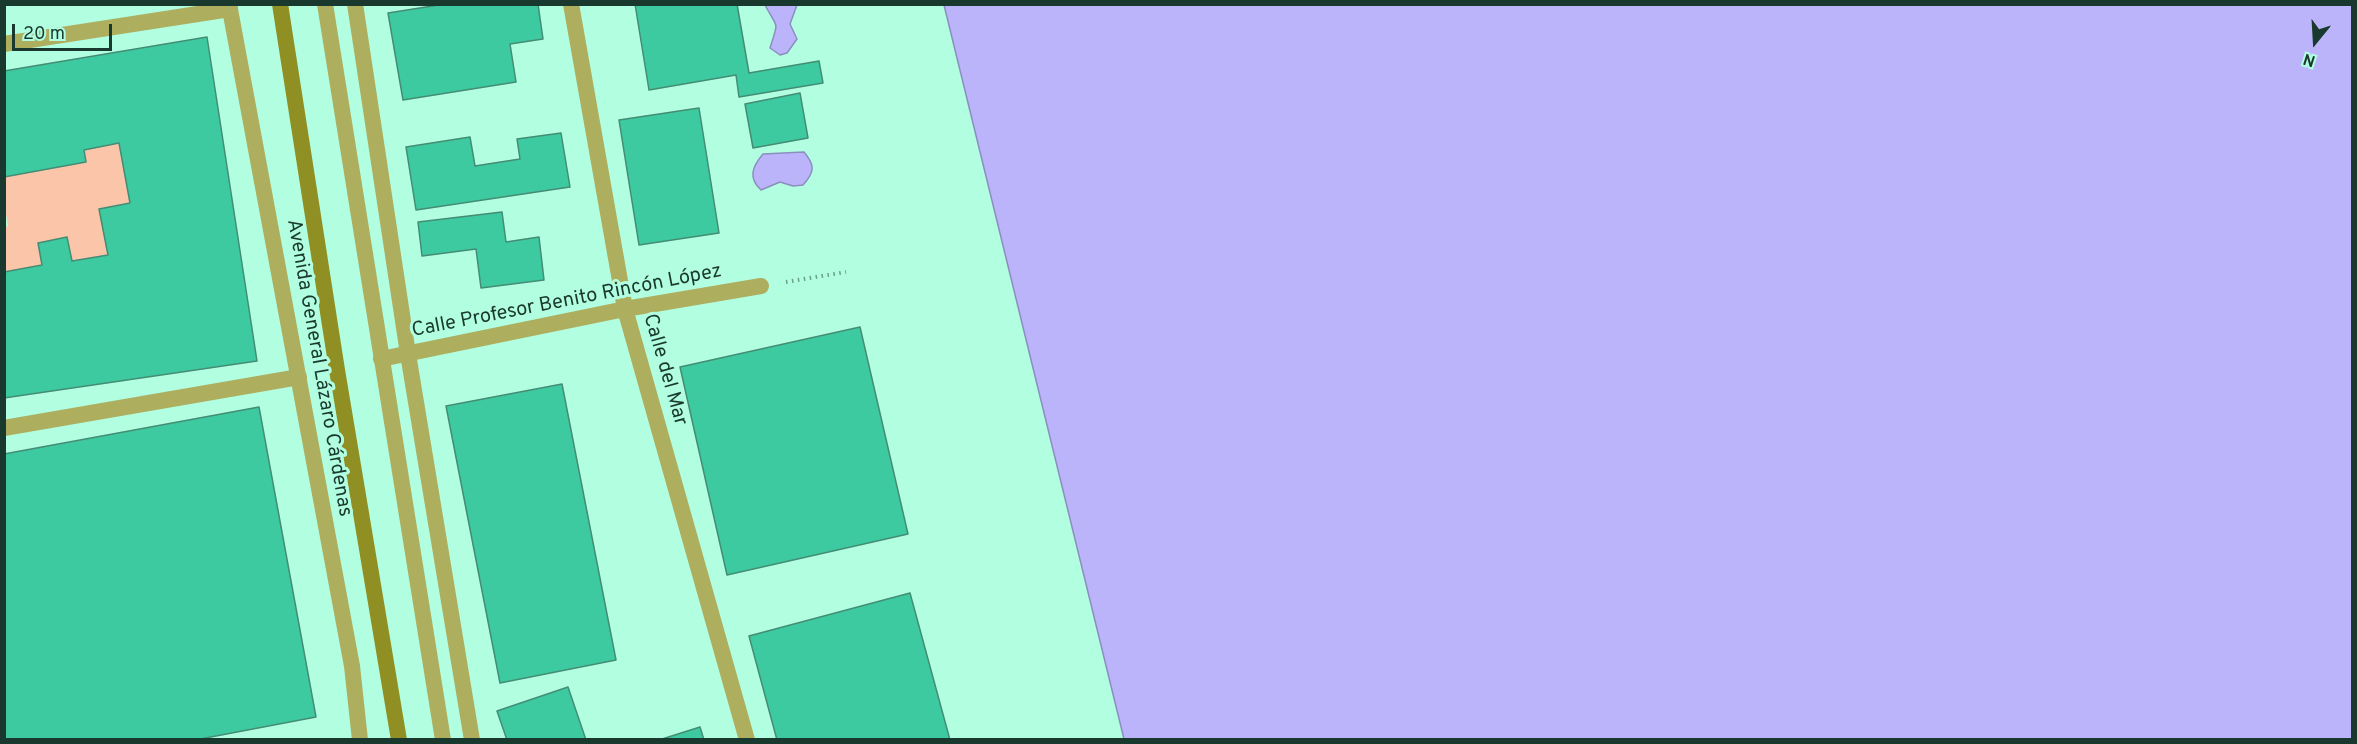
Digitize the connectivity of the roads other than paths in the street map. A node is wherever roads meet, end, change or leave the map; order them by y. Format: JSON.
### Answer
{"nodes":[{"id":1,"x":280,"y":4,"type":"edge"},
{"id":2,"x":325,"y":4,"type":"edge"},
{"id":3,"x":355,"y":4,"type":"edge"},
{"id":4,"x":571,"y":4,"type":"edge"},
{"id":5,"x":229,"y":7,"type":"edge"},
{"id":6,"x":4,"y":44,"type":"edge"},
{"id":7,"x":761,"y":286,"type":"road end"},
{"id":8,"x":625,"y":309,"type":"junction"},
{"id":9,"x":408,"y":354,"type":"junction"},
{"id":10,"x":381,"y":359,"type":"junction"},
{"id":11,"x":299,"y":377,"type":"junction"},
{"id":12,"x":4,"y":428,"type":"edge"},
{"id":13,"x":360,"y":740,"type":"edge"},
{"id":14,"x":399,"y":740,"type":"edge"},
{"id":15,"x":443,"y":740,"type":"edge"},
{"id":16,"x":472,"y":740,"type":"edge"},
{"id":17,"x":747,"y":740,"type":"edge"}],
"edges":[{"from":1,"to":14,"type":"main road","name":"Avenida General Lázaro Cárdenas"},
{"from":2,"to":10,"type":"street"},
{"from":3,"to":9,"type":"street"},
{"from":4,"to":8,"type":"street","name":"Calle del Mar"},
{"from":5,"to":6,"type":"street"},
{"from":5,"to":11,"type":"street","name":"Avenida General Lázaro Cárdenas"},
{"from":7,"to":8,"type":"street","name":"Calle Profesor Benito Rincón López"},
{"from":8,"to":9,"type":"street","name":"Calle Profesor Benito Rincón López"},
{"from":8,"to":17,"type":"street","name":"Calle del Mar"},
{"from":9,"to":10,"type":"street","name":"Calle Profesor Benito Rincón López"},
{"from":9,"to":16,"type":"street"},
{"from":10,"to":15,"type":"street"},
{"from":11,"to":12,"type":"street"},
{"from":11,"to":13,"type":"street","name":"Avenida General Lázaro Cárdenas"}]}
